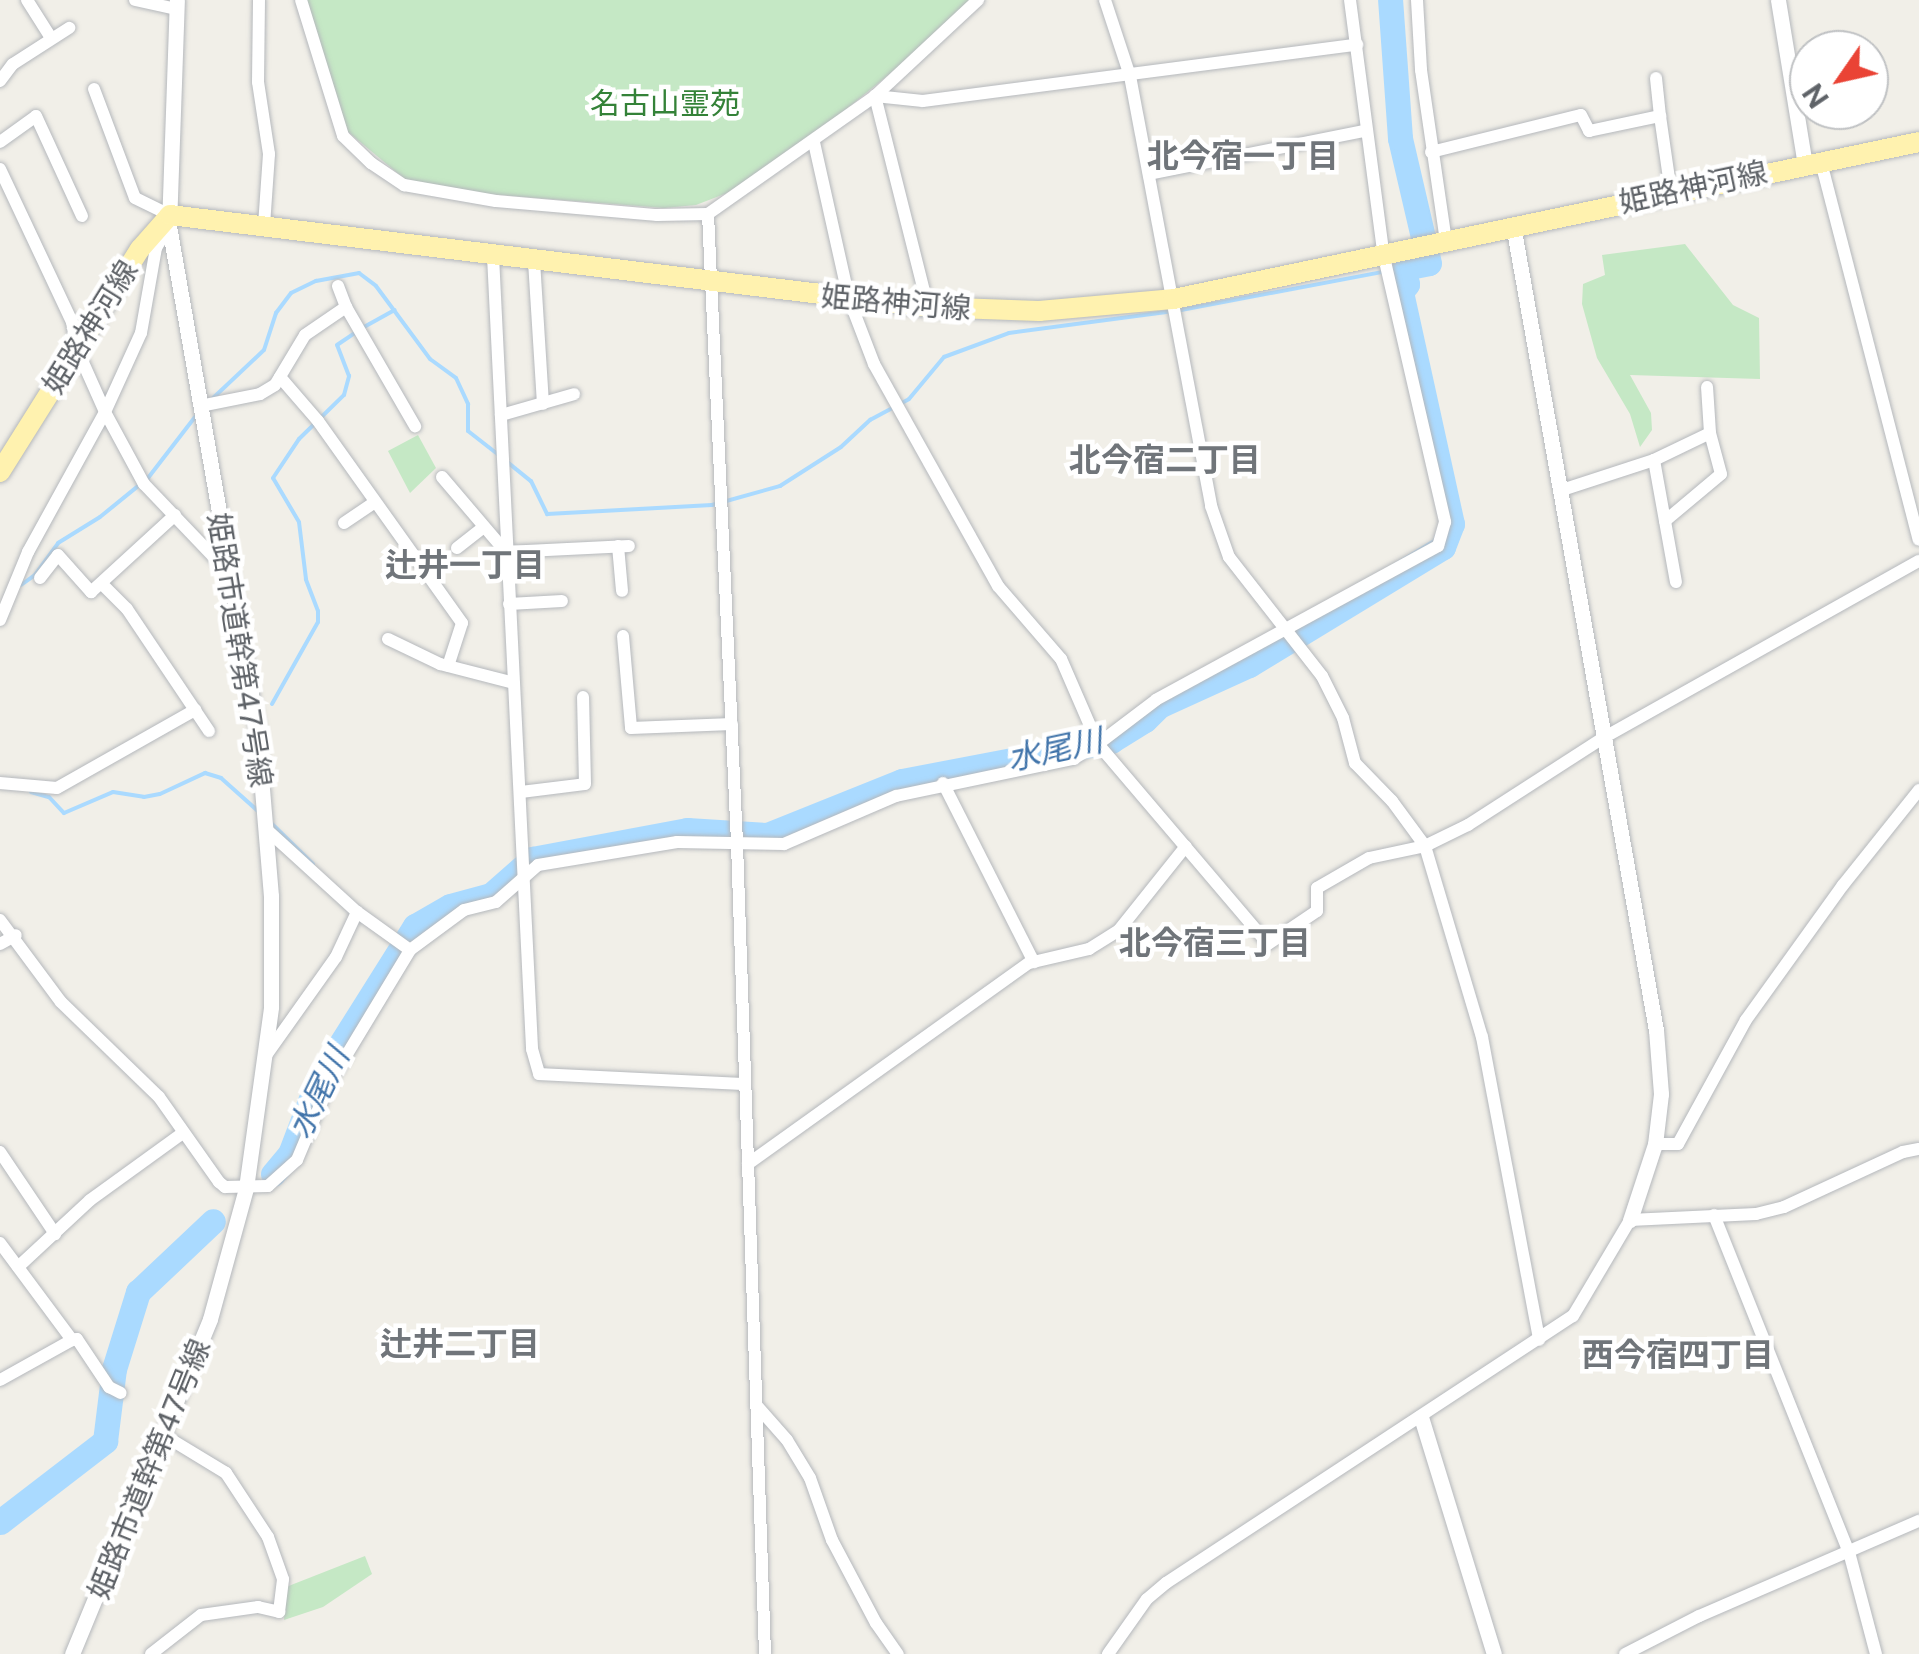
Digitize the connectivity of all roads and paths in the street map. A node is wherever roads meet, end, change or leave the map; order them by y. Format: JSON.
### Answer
{"nodes":[{"id":1,"x":27,"y":0,"type":"edge"},
{"id":2,"x":134,"y":0,"type":"edge"},
{"id":3,"x":258,"y":0,"type":"edge"},
{"id":4,"x":301,"y":0,"type":"edge"},
{"id":5,"x":978,"y":0,"type":"edge"},
{"id":6,"x":1105,"y":0,"type":"edge"},
{"id":7,"x":1350,"y":0,"type":"edge"},
{"id":8,"x":1417,"y":0,"type":"edge"},
{"id":9,"x":1778,"y":0,"type":"edge"},
{"id":10,"x":177,"y":4,"type":"edge"},
{"id":11,"x":69,"y":28,"type":"dead end"},
{"id":12,"x":51,"y":38,"type":"junction"},
{"id":13,"x":1357,"y":45,"type":"junction"},
{"id":14,"x":1130,"y":76,"type":"junction"},
{"id":15,"x":1656,"y":78,"type":"dead end"},
{"id":16,"x":0,"y":81,"type":"edge"},
{"id":17,"x":94,"y":89,"type":"dead end"},
{"id":18,"x":874,"y":96,"type":"junction"},
{"id":19,"x":1660,"y":116,"type":"junction"},
{"id":20,"x":1365,"y":131,"type":"junction"},
{"id":21,"x":0,"y":142,"type":"edge"},
{"id":22,"x":1919,"y":142,"type":"edge"},
{"id":23,"x":814,"y":143,"type":"junction"},
{"id":24,"x":1430,"y":152,"type":"junction"},
{"id":25,"x":1813,"y":163,"type":"junction"},
{"id":26,"x":0,"y":169,"type":"edge"},
{"id":27,"x":1150,"y":174,"type":"junction"},
{"id":28,"x":1671,"y":192,"type":"junction"},
{"id":29,"x":708,"y":214,"type":"junction"},
{"id":30,"x":82,"y":216,"type":"dead end"},
{"id":31,"x":169,"y":220,"type":"junction"},
{"id":32,"x":1512,"y":225,"type":"junction"},
{"id":33,"x":264,"y":226,"type":"junction"},
{"id":34,"x":1443,"y":242,"type":"junction"},
{"id":35,"x":493,"y":256,"type":"junction"},
{"id":36,"x":1388,"y":256,"type":"junction"},
{"id":37,"x":534,"y":261,"type":"junction"},
{"id":38,"x":713,"y":283,"type":"junction"},
{"id":39,"x":338,"y":286,"type":"dead end"},
{"id":40,"x":849,"y":298,"type":"junction"},
{"id":41,"x":1174,"y":300,"type":"junction"},
{"id":42,"x":346,"y":307,"type":"junction"},
{"id":43,"x":928,"y":307,"type":"junction"},
{"id":44,"x":78,"y":348,"type":"junction"},
{"id":45,"x":280,"y":378,"type":"junction"},
{"id":46,"x":1707,"y":387,"type":"dead end"},
{"id":47,"x":574,"y":394,"type":"dead end"},
{"id":48,"x":543,"y":404,"type":"junction"},
{"id":49,"x":200,"y":406,"type":"junction"},
{"id":50,"x":106,"y":412,"type":"junction"},
{"id":51,"x":501,"y":415,"type":"junction"},
{"id":52,"x":416,"y":426,"type":"dead end"},
{"id":53,"x":1710,"y":433,"type":"junction"},
{"id":54,"x":1654,"y":460,"type":"junction"},
{"id":55,"x":0,"y":472,"type":"edge"},
{"id":56,"x":442,"y":476,"type":"dead end"},
{"id":57,"x":1559,"y":490,"type":"junction"},
{"id":58,"x":375,"y":502,"type":"junction"},
{"id":59,"x":175,"y":516,"type":"junction"},
{"id":60,"x":1665,"y":521,"type":"junction"},
{"id":61,"x":344,"y":523,"type":"dead end"},
{"id":62,"x":484,"y":526,"type":"junction"},
{"id":63,"x":1919,"y":540,"type":"edge"},
{"id":64,"x":457,"y":548,"type":"dead end"},
{"id":65,"x":506,"y":552,"type":"junction"},
{"id":66,"x":1919,"y":561,"type":"edge"},
{"id":67,"x":227,"y":571,"type":"junction"},
{"id":68,"x":40,"y":578,"type":"dead end"},
{"id":69,"x":1676,"y":582,"type":"dead end"},
{"id":70,"x":102,"y":584,"type":"junction"},
{"id":71,"x":622,"y":591,"type":"dead end"},
{"id":72,"x":562,"y":601,"type":"dead end"},
{"id":73,"x":509,"y":604,"type":"junction"},
{"id":74,"x":0,"y":620,"type":"edge"},
{"id":75,"x":1286,"y":632,"type":"junction"},
{"id":76,"x":624,"y":636,"type":"dead end"},
{"id":77,"x":388,"y":638,"type":"dead end"},
{"id":78,"x":448,"y":666,"type":"junction"},
{"id":79,"x":514,"y":683,"type":"junction"},
{"id":80,"x":583,"y":697,"type":"dead end"},
{"id":81,"x":195,"y":710,"type":"junction"},
{"id":82,"x":732,"y":724,"type":"junction"},
{"id":83,"x":209,"y":730,"type":"dead end"},
{"id":84,"x":1603,"y":738,"type":"junction"},
{"id":85,"x":1098,"y":744,"type":"junction"},
{"id":86,"x":0,"y":783,"type":"edge"},
{"id":87,"x":943,"y":784,"type":"junction"},
{"id":88,"x":1919,"y":790,"type":"edge"},
{"id":89,"x":521,"y":792,"type":"junction"},
{"id":90,"x":266,"y":829,"type":"junction"},
{"id":91,"x":737,"y":843,"type":"junction"},
{"id":92,"x":1186,"y":846,"type":"junction"},
{"id":93,"x":1425,"y":846,"type":"junction"},
{"id":94,"x":526,"y":874,"type":"junction"},
{"id":95,"x":357,"y":912,"type":"junction"},
{"id":96,"x":0,"y":920,"type":"edge"},
{"id":97,"x":16,"y":935,"type":"junction"},
{"id":98,"x":0,"y":944,"type":"edge"},
{"id":99,"x":410,"y":950,"type":"junction"},
{"id":100,"x":1034,"y":962,"type":"junction"},
{"id":101,"x":266,"y":1054,"type":"junction"},
{"id":102,"x":742,"y":1084,"type":"junction"},
{"id":103,"x":183,"y":1133,"type":"junction"},
{"id":104,"x":1656,"y":1144,"type":"junction"},
{"id":105,"x":1919,"y":1148,"type":"edge"},
{"id":106,"x":0,"y":1152,"type":"edge"},
{"id":107,"x":748,"y":1164,"type":"junction"},
{"id":108,"x":246,"y":1188,"type":"junction"},
{"id":109,"x":1714,"y":1215,"type":"junction"},
{"id":110,"x":1630,"y":1220,"type":"junction"},
{"id":111,"x":56,"y":1234,"type":"junction"},
{"id":112,"x":0,"y":1243,"type":"edge"},
{"id":113,"x":18,"y":1267,"type":"junction"},
{"id":114,"x":72,"y":1340,"type":"junction"},
{"id":115,"x":1538,"y":1340,"type":"junction"},
{"id":116,"x":0,"y":1380,"type":"edge"},
{"id":117,"x":116,"y":1391,"type":"dead end"},
{"id":118,"x":757,"y":1406,"type":"junction"},
{"id":119,"x":1421,"y":1417,"type":"junction"},
{"id":120,"x":165,"y":1436,"type":"junction"},
{"id":121,"x":1919,"y":1521,"type":"edge"},
{"id":122,"x":1849,"y":1552,"type":"junction"},
{"id":123,"x":72,"y":1654,"type":"edge"},
{"id":124,"x":152,"y":1654,"type":"edge"},
{"id":125,"x":765,"y":1654,"type":"edge"},
{"id":126,"x":898,"y":1654,"type":"edge"},
{"id":127,"x":1108,"y":1654,"type":"edge"},
{"id":128,"x":1494,"y":1654,"type":"edge"},
{"id":129,"x":1625,"y":1654,"type":"edge"},
{"id":130,"x":1876,"y":1654,"type":"edge"}],
"edges":[{"from":1,"to":12,"type":"street"},
{"from":2,"to":10,"type":"street"},
{"from":3,"to":33,"type":"street"},
{"from":4,"to":29,"type":"street"},
{"from":5,"to":18,"type":"street"},
{"from":6,"to":14,"type":"street"},
{"from":7,"to":13,"type":"street"},
{"from":8,"to":24,"type":"street"},
{"from":9,"to":25,"type":"street"},
{"from":10,"to":31,"type":"street","name":"姫路市道幹第47号線"},
{"from":11,"to":12,"type":"street"},
{"from":12,"to":16,"type":"street"},
{"from":13,"to":14,"type":"street"},
{"from":13,"to":20,"type":"street"},
{"from":14,"to":18,"type":"street"},
{"from":14,"to":27,"type":"street"},
{"from":15,"to":19,"type":"street"},
{"from":17,"to":31,"type":"street"},
{"from":18,"to":23,"type":"street"},
{"from":18,"to":43,"type":"street"},
{"from":19,"to":24,"type":"street"},
{"from":19,"to":28,"type":"street"},
{"from":20,"to":27,"type":"street"},
{"from":20,"to":36,"type":"street"},
{"from":21,"to":30,"type":"street"},
{"from":22,"to":25,"type":"main road","name":"姫路神河線"},
{"from":23,"to":29,"type":"street"},
{"from":23,"to":40,"type":"street"},
{"from":24,"to":34,"type":"street"},
{"from":25,"to":28,"type":"main road","name":"姫路神河線"},
{"from":25,"to":63,"type":"street"},
{"from":26,"to":44,"type":"street"},
{"from":27,"to":41,"type":"street"},
{"from":28,"to":32,"type":"main road","name":"姫路神河線"},
{"from":29,"to":38,"type":"street"},
{"from":31,"to":33,"type":"main road","name":"姫路神河線"},
{"from":31,"to":44,"type":"main road","name":"姫路神河線"},
{"from":31,"to":49,"type":"street","name":"姫路市道幹第47号線"},
{"from":31,"to":50,"type":"street"},
{"from":32,"to":34,"type":"main road","name":"姫路神河線"},
{"from":32,"to":57,"type":"street"},
{"from":33,"to":35,"type":"main road","name":"姫路神河線"},
{"from":34,"to":36,"type":"main road","name":"姫路神河線"},
{"from":35,"to":37,"type":"main road","name":"姫路神河線"},
{"from":35,"to":51,"type":"street"},
{"from":36,"to":41,"type":"main road","name":"姫路神河線"},
{"from":36,"to":75,"type":"street"},
{"from":37,"to":38,"type":"main road","name":"姫路神河線"},
{"from":37,"to":48,"type":"street"},
{"from":38,"to":40,"type":"main road","name":"姫路神河線"},
{"from":38,"to":82,"type":"street"},
{"from":39,"to":42,"type":"street"},
{"from":40,"to":43,"type":"main road","name":"姫路神河線"},
{"from":40,"to":85,"type":"street"},
{"from":41,"to":43,"type":"main road","name":"姫路神河線"},
{"from":41,"to":75,"type":"street"},
{"from":42,"to":45,"type":"street"},
{"from":42,"to":52,"type":"street"},
{"from":44,"to":50,"type":"street"},
{"from":44,"to":55,"type":"main road","name":"姫路神河線"},
{"from":45,"to":49,"type":"street"},
{"from":45,"to":58,"type":"street"},
{"from":46,"to":53,"type":"street"},
{"from":47,"to":48,"type":"street"},
{"from":48,"to":51,"type":"street"},
{"from":49,"to":67,"type":"street","name":"姫路市道幹第47号線"},
{"from":50,"to":59,"type":"street"},
{"from":50,"to":74,"type":"street"},
{"from":51,"to":65,"type":"street"},
{"from":53,"to":54,"type":"street"},
{"from":53,"to":60,"type":"street"},
{"from":54,"to":57,"type":"street"},
{"from":54,"to":60,"type":"street"},
{"from":56,"to":62,"type":"street"},
{"from":57,"to":84,"type":"street"},
{"from":58,"to":61,"type":"street"},
{"from":58,"to":78,"type":"street"},
{"from":59,"to":67,"type":"street"},
{"from":59,"to":70,"type":"street"},
{"from":60,"to":69,"type":"street"},
{"from":62,"to":64,"type":"street"},
{"from":62,"to":65,"type":"street"},
{"from":65,"to":71,"type":"street"},
{"from":65,"to":73,"type":"street"},
{"from":66,"to":84,"type":"street"},
{"from":67,"to":90,"type":"street","name":"姫路市道幹第47号線"},
{"from":68,"to":70,"type":"street"},
{"from":70,"to":81,"type":"street"},
{"from":72,"to":73,"type":"street"},
{"from":73,"to":79,"type":"street"},
{"from":75,"to":85,"type":"street"},
{"from":75,"to":93,"type":"street"},
{"from":76,"to":82,"type":"street"},
{"from":77,"to":78,"type":"street"},
{"from":78,"to":79,"type":"street"},
{"from":79,"to":89,"type":"street"},
{"from":80,"to":89,"type":"street"},
{"from":81,"to":83,"type":"street"},
{"from":81,"to":86,"type":"street"},
{"from":82,"to":91,"type":"street"},
{"from":84,"to":93,"type":"street"},
{"from":84,"to":104,"type":"street"},
{"from":85,"to":87,"type":"street"},
{"from":85,"to":92,"type":"street"},
{"from":87,"to":91,"type":"street"},
{"from":87,"to":100,"type":"street"},
{"from":88,"to":104,"type":"street"},
{"from":89,"to":94,"type":"street"},
{"from":90,"to":95,"type":"street"},
{"from":90,"to":101,"type":"street","name":"姫路市道幹第47号線"},
{"from":91,"to":94,"type":"street"},
{"from":91,"to":102,"type":"street"},
{"from":92,"to":93,"type":"street"},
{"from":92,"to":100,"type":"street"},
{"from":93,"to":115,"type":"street"},
{"from":94,"to":99,"type":"street"},
{"from":94,"to":102,"type":"street"},
{"from":95,"to":99,"type":"street"},
{"from":95,"to":101,"type":"street"},
{"from":96,"to":97,"type":"street"},
{"from":97,"to":98,"type":"street"},
{"from":97,"to":103,"type":"street"},
{"from":99,"to":108,"type":"street"},
{"from":100,"to":107,"type":"street"},
{"from":101,"to":108,"type":"street","name":"姫路市道幹第47号線"},
{"from":102,"to":107,"type":"street"},
{"from":103,"to":108,"type":"street"},
{"from":103,"to":111,"type":"street"},
{"from":104,"to":110,"type":"street"},
{"from":105,"to":109,"type":"street"},
{"from":106,"to":111,"type":"street"},
{"from":107,"to":118,"type":"street"},
{"from":108,"to":120,"type":"street","name":"姫路市道幹第47号線"},
{"from":109,"to":110,"type":"street"},
{"from":109,"to":122,"type":"street"},
{"from":110,"to":115,"type":"street"},
{"from":111,"to":113,"type":"street"},
{"from":112,"to":113,"type":"street"},
{"from":113,"to":114,"type":"street"},
{"from":114,"to":116,"type":"street"},
{"from":114,"to":117,"type":"street"},
{"from":115,"to":119,"type":"street"},
{"from":118,"to":125,"type":"street"},
{"from":118,"to":126,"type":"street"},
{"from":119,"to":127,"type":"street"},
{"from":119,"to":128,"type":"street"},
{"from":120,"to":123,"type":"street","name":"姫路市道幹第47号線"},
{"from":120,"to":124,"type":"street"},
{"from":121,"to":122,"type":"street"},
{"from":122,"to":129,"type":"street"},
{"from":122,"to":130,"type":"street"}]}
